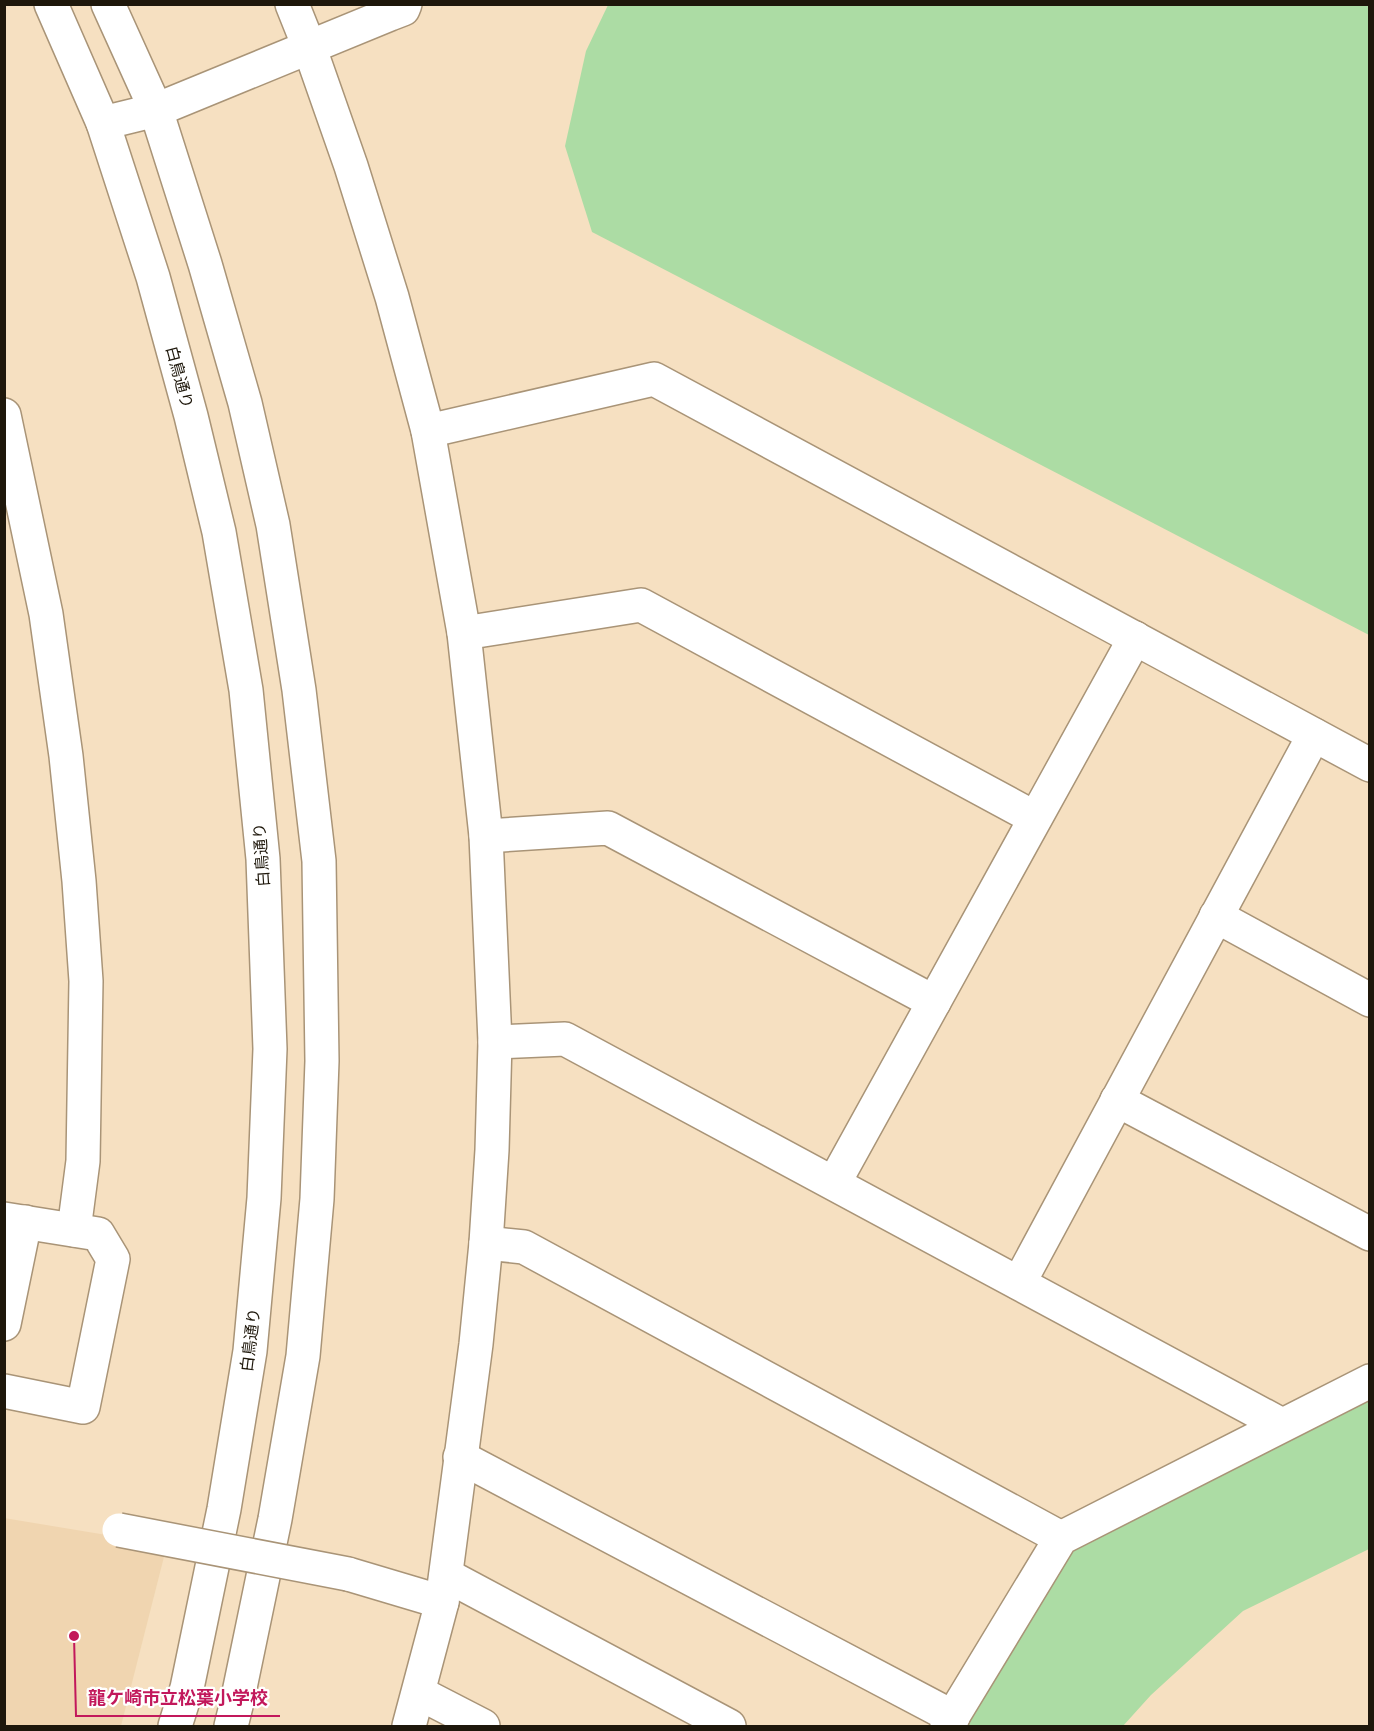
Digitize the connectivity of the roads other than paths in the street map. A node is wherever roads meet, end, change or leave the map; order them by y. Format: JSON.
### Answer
{"nodes":[{"id":1,"x":51,"y":4,"type":"edge"},
{"id":2,"x":108,"y":4,"type":"edge"},
{"id":3,"x":292,"y":4,"type":"edge"},
{"id":4,"x":405,"y":4,"type":"edge"},
{"id":5,"x":310,"y":48,"type":"junction"},
{"id":6,"x":156,"y":110,"type":"junction"},
{"id":7,"x":103,"y":123,"type":"junction"},
{"id":8,"x":4,"y":415,"type":"edge"},
{"id":9,"x":428,"y":431,"type":"junction"},
{"id":10,"x":464,"y":633,"type":"junction"},
{"id":11,"x":1135,"y":638,"type":"junction"},
{"id":12,"x":1314,"y":735,"type":"junction"},
{"id":13,"x":1370,"y":765,"type":"edge"},
{"id":14,"x":1035,"y":818,"type":"junction"},
{"id":15,"x":486,"y":836,"type":"junction"},
{"id":16,"x":1216,"y":916,"type":"junction"},
{"id":17,"x":1370,"y":1000,"type":"edge"},
{"id":18,"x":934,"y":1002,"type":"junction"},
{"id":19,"x":495,"y":1042,"type":"junction"},
{"id":20,"x":1118,"y":1100,"type":"junction"},
{"id":21,"x":834,"y":1184,"type":"junction"},
{"id":22,"x":15,"y":1221,"type":"edge"},
{"id":23,"x":74,"y":1230,"type":"junction"},
{"id":24,"x":1370,"y":1234,"type":"edge"},
{"id":25,"x":486,"y":1244,"type":"junction"},
{"id":26,"x":1019,"y":1283,"type":"junction"},
{"id":27,"x":4,"y":1324,"type":"edge"},
{"id":28,"x":1370,"y":1381,"type":"edge"},
{"id":29,"x":4,"y":1391,"type":"edge"},
{"id":30,"x":1282,"y":1425,"type":"junction"},
{"id":31,"x":460,"y":1457,"type":"junction"},
{"id":32,"x":119,"y":1530,"type":"dead end"},
{"id":33,"x":1061,"y":1538,"type":"junction"},
{"id":34,"x":444,"y":1588,"type":"junction"},
{"id":35,"x":419,"y":1693,"type":"junction"},
{"id":36,"x":950,"y":1722,"type":"edge"},
{"id":37,"x":175,"y":1726,"type":"edge"},
{"id":38,"x":231,"y":1726,"type":"edge"},
{"id":39,"x":409,"y":1726,"type":"edge"},
{"id":40,"x":483,"y":1726,"type":"edge"},
{"id":41,"x":729,"y":1726,"type":"edge"}],
"edges":[{"from":1,"to":7,"type":"street","name":"白鳥通り"},
{"from":2,"to":6,"type":"street"},
{"from":3,"to":5,"type":"street"},
{"from":4,"to":5,"type":"street"},
{"from":5,"to":6,"type":"street"},
{"from":5,"to":9,"type":"street"},
{"from":6,"to":7,"type":"street"},
{"from":6,"to":38,"type":"street"},
{"from":7,"to":37,"type":"street","name":"白鳥通り"},
{"from":8,"to":23,"type":"street"},
{"from":9,"to":10,"type":"street"},
{"from":9,"to":11,"type":"street"},
{"from":10,"to":14,"type":"street"},
{"from":10,"to":15,"type":"street"},
{"from":11,"to":12,"type":"street"},
{"from":11,"to":14,"type":"street"},
{"from":12,"to":13,"type":"street"},
{"from":12,"to":16,"type":"street"},
{"from":14,"to":18,"type":"street"},
{"from":15,"to":18,"type":"street"},
{"from":15,"to":19,"type":"street"},
{"from":16,"to":17,"type":"street"},
{"from":16,"to":20,"type":"street"},
{"from":18,"to":21,"type":"street"},
{"from":19,"to":21,"type":"street"},
{"from":19,"to":25,"type":"street"},
{"from":20,"to":24,"type":"street"},
{"from":20,"to":26,"type":"street"},
{"from":21,"to":26,"type":"street"},
{"from":22,"to":23,"type":"street"},
{"from":22,"to":27,"type":"street"},
{"from":23,"to":29,"type":"street"},
{"from":25,"to":31,"type":"street"},
{"from":25,"to":33,"type":"street"},
{"from":26,"to":30,"type":"street"},
{"from":28,"to":30,"type":"street"},
{"from":30,"to":33,"type":"street"},
{"from":31,"to":34,"type":"street"},
{"from":31,"to":36,"type":"street"},
{"from":32,"to":34,"type":"street","bridge":true},
{"from":33,"to":36,"type":"street"},
{"from":34,"to":35,"type":"street"},
{"from":34,"to":41,"type":"street"},
{"from":35,"to":39,"type":"street"},
{"from":35,"to":40,"type":"street"}]}
